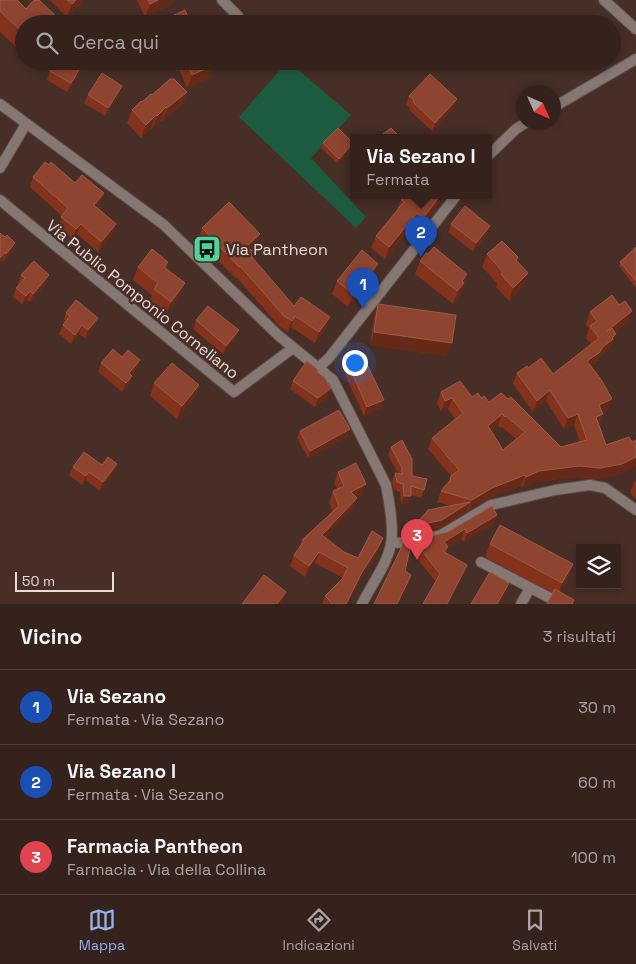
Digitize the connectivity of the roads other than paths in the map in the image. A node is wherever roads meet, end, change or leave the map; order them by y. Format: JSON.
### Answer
{"nodes":[{"id":1,"x":222,"y":0,"type":"edge"},
{"id":2,"x":604,"y":0,"type":"edge"},
{"id":3,"x":237,"y":15,"type":"edge"},
{"id":4,"x":621,"y":15,"type":"edge"},
{"id":5,"x":621,"y":15,"type":"edge"},
{"id":6,"x":636,"y":29,"type":"edge"},
{"id":7,"x":636,"y":59,"type":"edge"},
{"id":8,"x":621,"y":68,"type":"edge"},
{"id":9,"x":617,"y":70,"type":"edge"},
{"id":10,"x":561,"y":103,"type":"edge"},
{"id":11,"x":0,"y":104,"type":"edge"},
{"id":12,"x":26,"y":124,"type":"junction"},
{"id":13,"x":516,"y":129,"type":"edge"},
{"id":14,"x":492,"y":152,"type":"edge"},
{"id":15,"x":0,"y":168,"type":"edge"},
{"id":16,"x":454,"y":199,"type":"edge"},
{"id":17,"x":0,"y":200,"type":"edge"},
{"id":18,"x":293,"y":348,"type":"junction"},
{"id":19,"x":319,"y":367,"type":"junction"},
{"id":20,"x":636,"y":510,"type":"edge"},
{"id":21,"x":391,"y":543,"type":"junction"},
{"id":22,"x":480,"y":562,"type":"dead end"},
{"id":23,"x":530,"y":588,"type":"junction"},
{"id":24,"x":552,"y":599,"type":"edge"},
{"id":25,"x":362,"y":604,"type":"edge"},
{"id":26,"x":521,"y":604,"type":"edge"}],
"edges":[{"from":1,"to":3,"type":"street"},
{"from":2,"to":4,"type":"street"},
{"from":5,"to":6,"type":"street"},
{"from":7,"to":8,"type":"street"},
{"from":9,"to":10,"type":"street"},
{"from":11,"to":12,"type":"street"},
{"from":12,"to":15,"type":"street"},
{"from":12,"to":18,"type":"street"},
{"from":13,"to":14,"type":"street"},
{"from":16,"to":19,"type":"street"},
{"from":17,"to":18,"type":"street","name":"Via Publio Pomponio Corneliano"},
{"from":18,"to":19,"type":"street"},
{"from":19,"to":21,"type":"street"},
{"from":20,"to":21,"type":"street"},
{"from":21,"to":25,"type":"street"},
{"from":22,"to":23,"type":"street"},
{"from":23,"to":24,"type":"street"},
{"from":23,"to":26,"type":"street"}]}
